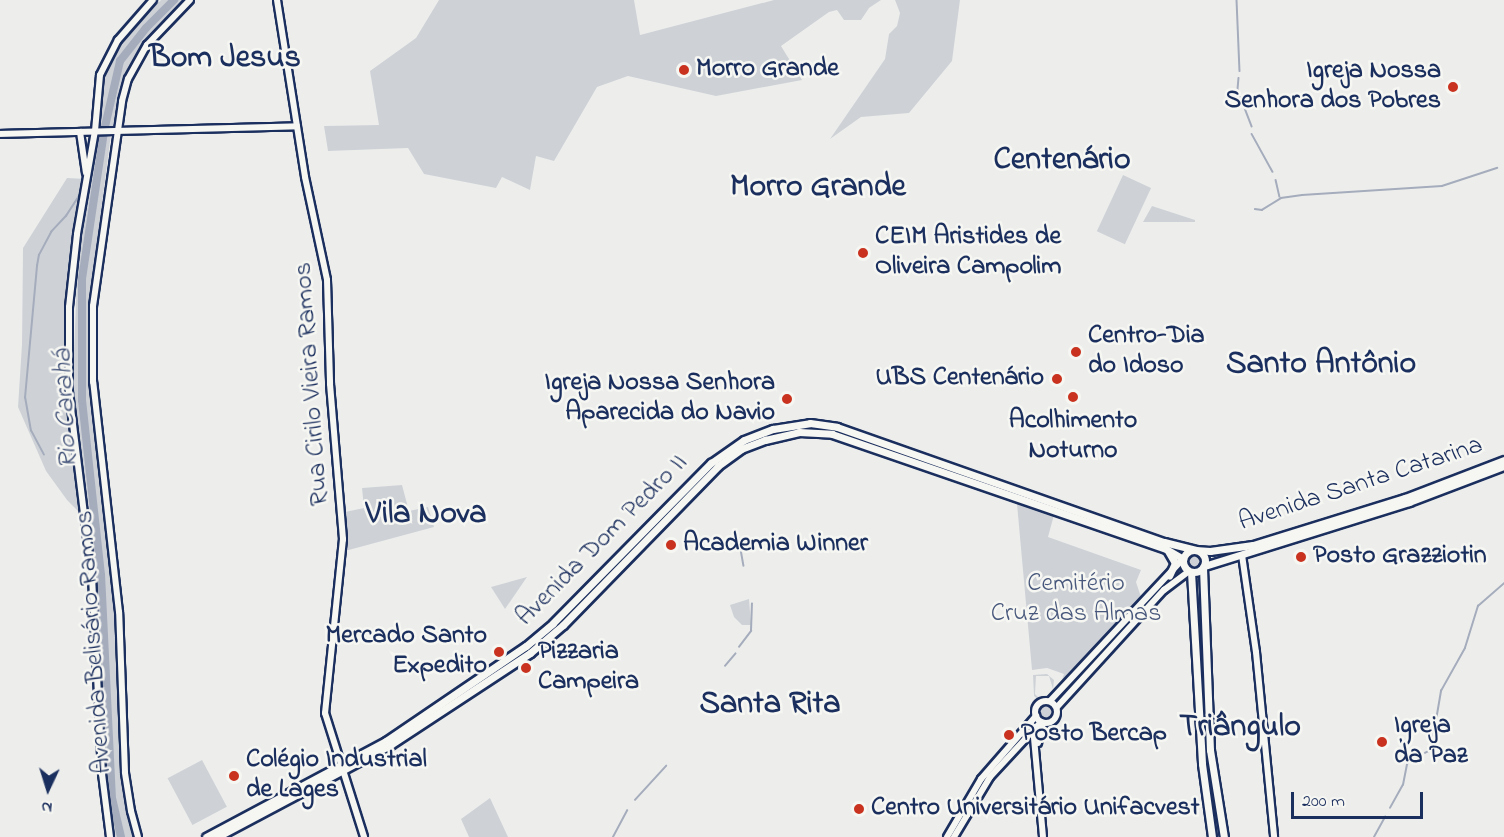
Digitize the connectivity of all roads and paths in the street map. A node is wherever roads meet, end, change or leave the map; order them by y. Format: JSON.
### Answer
{"nodes":[{"id":1,"x":153,"y":0,"type":"edge"},
{"id":2,"x":190,"y":0,"type":"edge"},
{"id":3,"x":277,"y":0,"type":"edge"},
{"id":4,"x":297,"y":126,"type":"junction"},
{"id":5,"x":96,"y":131,"type":"junction"},
{"id":6,"x":119,"y":131,"type":"junction"},
{"id":7,"x":80,"y":132,"type":"junction"},
{"id":8,"x":0,"y":134,"type":"edge"},
{"id":9,"x":87,"y":179,"type":"junction"},
{"id":10,"x":1504,"y":460,"type":"edge"},
{"id":11,"x":1504,"y":466,"type":"edge"},
{"id":12,"x":1166,"y":549,"type":"junction"},
{"id":13,"x":1195,"y":550,"type":"junction"},
{"id":14,"x":1242,"y":555,"type":"junction"},
{"id":15,"x":1183,"y":559,"type":"junction"},
{"id":16,"x":1203,"y":567,"type":"junction"},
{"id":17,"x":1190,"y":572,"type":"junction"},
{"id":18,"x":1169,"y":576,"type":"junction"},
{"id":19,"x":1162,"y":588,"type":"junction"},
{"id":20,"x":1050,"y":701,"type":"junction"},
{"id":21,"x":1057,"y":707,"type":"junction"},
{"id":22,"x":1034,"y":719,"type":"junction"},
{"id":23,"x":1042,"y":723,"type":"junction"},
{"id":24,"x":1033,"y":729,"type":"junction"},
{"id":25,"x":1038,"y":761,"type":"junction"},
{"id":26,"x":342,"y":768,"type":"junction"},
{"id":27,"x":110,"y":837,"type":"edge"},
{"id":28,"x":138,"y":837,"type":"edge"},
{"id":29,"x":206,"y":837,"type":"edge"},
{"id":30,"x":218,"y":837,"type":"edge"},
{"id":31,"x":364,"y":837,"type":"edge"},
{"id":32,"x":948,"y":837,"type":"edge"},
{"id":33,"x":954,"y":837,"type":"edge"},
{"id":34,"x":1043,"y":837,"type":"edge"},
{"id":35,"x":1212,"y":837,"type":"edge"},
{"id":36,"x":1224,"y":837,"type":"edge"},
{"id":37,"x":1274,"y":837,"type":"edge"}],
"edges":[{"from":1,"to":5,"type":"main road","name":"Avenida Belisário Ramos"},
{"from":2,"to":6,"type":"main road","name":"Avenida Belisário Ramos"},
{"from":3,"to":4,"type":"main road","name":"Rua Cirilo Vieira Ramos"},
{"from":4,"to":6,"type":"main road"},
{"from":4,"to":26,"type":"main road","name":"Rua Cirilo Vieira Ramos"},
{"from":5,"to":6,"type":"main road"},
{"from":5,"to":7,"type":"main road"},
{"from":5,"to":9,"type":"main road","name":"Avenida Belisário Ramos"},
{"from":6,"to":28,"type":"main road","name":"Avenida Belisário Ramos"},
{"from":7,"to":8,"type":"main road"},
{"from":7,"to":9,"type":"main road"},
{"from":9,"to":27,"type":"main road","name":"Avenida Belisário Ramos"},
{"from":10,"to":13,"type":"main road","name":"Avenida Santa Catarina"},
{"from":11,"to":14,"type":"main road","name":"Avenida Santa Catarina"},
{"from":12,"to":15,"type":"main road","name":"Avenida Dom Pedro II"},
{"from":12,"to":18,"type":"main road"},
{"from":12,"to":26,"type":"main road","name":"Avenida Dom Pedro II"},
{"from":13,"to":15,"type":"main road"},
{"from":13,"to":16,"type":"main road"},
{"from":13,"to":26,"type":"main road","name":"Avenida Dom Pedro II"},
{"from":14,"to":16,"type":"main road","name":"Avenida Santa Catarina"},
{"from":14,"to":37,"type":"main road"},
{"from":15,"to":17,"type":"main road"},
{"from":15,"to":18,"type":"main road"},
{"from":16,"to":17,"type":"main road"},
{"from":16,"to":36,"type":"main road"},
{"from":17,"to":19,"type":"main road"},
{"from":17,"to":35,"type":"main road"},
{"from":18,"to":19,"type":"main road"},
{"from":19,"to":20,"type":"main road"},
{"from":19,"to":21,"type":"main road"},
{"from":20,"to":21,"type":"main road"},
{"from":20,"to":22,"type":"main road"},
{"from":21,"to":23,"type":"main road"},
{"from":22,"to":23,"type":"main road"},
{"from":22,"to":24,"type":"main road"},
{"from":22,"to":32,"type":"main road"},
{"from":23,"to":24,"type":"main road"},
{"from":23,"to":25,"type":"main road"},
{"from":24,"to":25,"type":"main road"},
{"from":24,"to":33,"type":"main road"},
{"from":25,"to":34,"type":"main road"},
{"from":26,"to":29,"type":"main road","name":"Avenida Dom Pedro II"},
{"from":26,"to":30,"type":"main road","name":"Avenida Dom Pedro II"},
{"from":26,"to":31,"type":"main road","name":"Rua Cirilo Vieira Ramos"}]}
